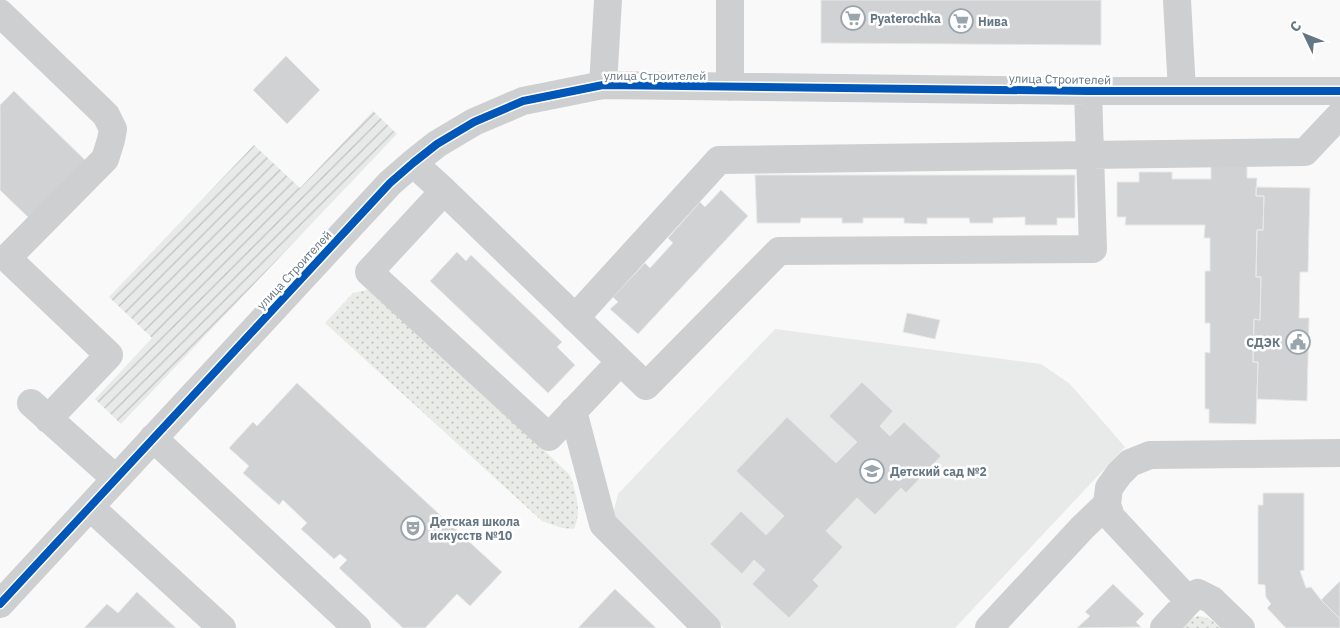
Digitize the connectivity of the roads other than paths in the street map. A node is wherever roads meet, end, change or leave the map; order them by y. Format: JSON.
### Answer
{"nodes":[{"id":1,"x":608,"y":0,"type":"edge"},
{"id":2,"x":730,"y":0,"type":"edge"},
{"id":3,"x":1177,"y":0,"type":"edge"},
{"id":4,"x":0,"y":13,"type":"edge"},
{"id":5,"x":603,"y":86,"type":"junction"},
{"id":6,"x":730,"y":87,"type":"junction"},
{"id":7,"x":1088,"y":91,"type":"junction"},
{"id":8,"x":1182,"y":91,"type":"junction"},
{"id":9,"x":1340,"y":91,"type":"edge"},
{"id":10,"x":1340,"y":115,"type":"edge"},
{"id":11,"x":1090,"y":155,"type":"junction"},
{"id":12,"x":413,"y":163,"type":"junction"},
{"id":13,"x":444,"y":191,"type":"junction"},
{"id":14,"x":3,"y":255,"type":"edge"},
{"id":15,"x":575,"y":318,"type":"junction"},
{"id":16,"x":620,"y":362,"type":"junction"},
{"id":17,"x":573,"y":411,"type":"junction"},
{"id":18,"x":153,"y":438,"type":"junction"},
{"id":19,"x":1340,"y":453,"type":"edge"},
{"id":20,"x":116,"y":479,"type":"junction"},
{"id":21,"x":1107,"y":504,"type":"junction"},
{"id":22,"x":90,"y":507,"type":"junction"},
{"id":23,"x":1190,"y":601,"type":"junction"},
{"id":24,"x":0,"y":604,"type":"edge"},
{"id":25,"x":222,"y":628,"type":"edge"},
{"id":26,"x":357,"y":628,"type":"edge"},
{"id":27,"x":707,"y":628,"type":"edge"},
{"id":28,"x":989,"y":628,"type":"edge"},
{"id":29,"x":1164,"y":628,"type":"edge"},
{"id":30,"x":1241,"y":628,"type":"edge"}],
"edges":[{"from":1,"to":5,"type":"street"},
{"from":2,"to":6,"type":"street"},
{"from":3,"to":8,"type":"street"},
{"from":4,"to":14,"type":"street"},
{"from":5,"to":6,"type":"street","name":"улица Строителей"},
{"from":5,"to":12,"type":"street","name":"улица Строителей"},
{"from":6,"to":7,"type":"street","name":"улица Строителей"},
{"from":7,"to":8,"type":"street","name":"улица Строителей"},
{"from":7,"to":11,"type":"street"},
{"from":8,"to":9,"type":"street","name":"улица Строителей"},
{"from":10,"to":11,"type":"street"},
{"from":11,"to":15,"type":"street"},
{"from":11,"to":16,"type":"street"},
{"from":12,"to":13,"type":"street"},
{"from":12,"to":18,"type":"street","name":"улица Строителей"},
{"from":13,"to":15,"type":"street"},
{"from":13,"to":17,"type":"street"},
{"from":14,"to":20,"type":"street"},
{"from":15,"to":16,"type":"street"},
{"from":16,"to":17,"type":"street"},
{"from":17,"to":27,"type":"street"},
{"from":18,"to":20,"type":"street","name":"улица Строителей"},
{"from":18,"to":26,"type":"street"},
{"from":19,"to":21,"type":"street"},
{"from":20,"to":22,"type":"street","name":"улица Строителей"},
{"from":21,"to":23,"type":"street"},
{"from":21,"to":28,"type":"street"},
{"from":22,"to":24,"type":"street","name":"улица Строителей"},
{"from":22,"to":25,"type":"street"},
{"from":23,"to":29,"type":"street"},
{"from":23,"to":30,"type":"street"}]}
